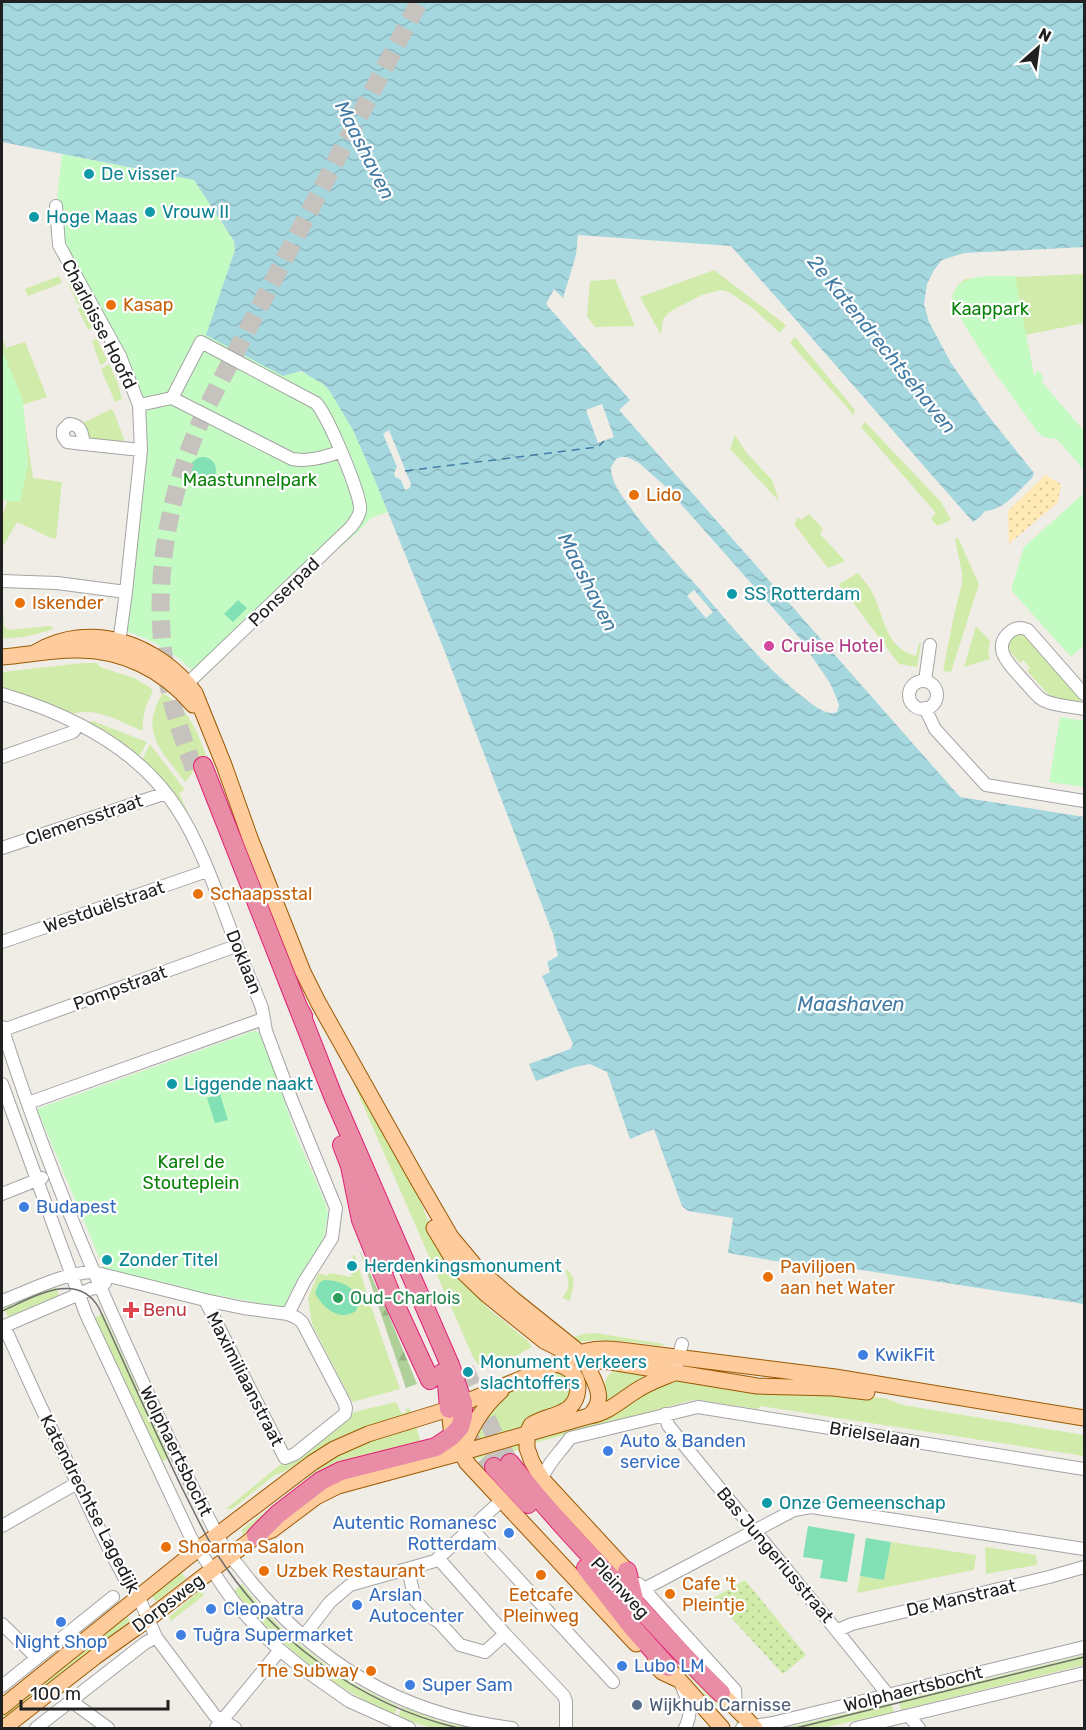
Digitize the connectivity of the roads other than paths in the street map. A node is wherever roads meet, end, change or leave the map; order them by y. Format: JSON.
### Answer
{"nodes":[{"id":1,"x":56,"y":206,"type":"dead end"},
{"id":2,"x":172,"y":398,"type":"junction"},
{"id":3,"x":139,"y":405,"type":"junction"},
{"id":4,"x":84,"y":444,"type":"dead end"},
{"id":5,"x":141,"y":450,"type":"junction"},
{"id":6,"x":340,"y":452,"type":"junction"},
{"id":7,"x":2,"y":580,"type":"edge"},
{"id":8,"x":126,"y":592,"type":"junction"},
{"id":9,"x":930,"y":645,"type":"dead end"},
{"id":10,"x":118,"y":648,"type":"junction"},
{"id":11,"x":2,"y":657,"type":"edge"},
{"id":12,"x":925,"y":681,"type":"junction"},
{"id":13,"x":188,"y":683,"type":"junction"},
{"id":14,"x":2,"y":694,"type":"edge"},
{"id":15,"x":1084,"y":694,"type":"edge"},
{"id":16,"x":925,"y":708,"type":"junction"},
{"id":17,"x":1084,"y":709,"type":"edge"},
{"id":18,"x":203,"y":716,"type":"junction"},
{"id":19,"x":79,"y":724,"type":"junction"},
{"id":20,"x":2,"y":757,"type":"edge"},
{"id":21,"x":166,"y":793,"type":"junction"},
{"id":22,"x":1084,"y":801,"type":"edge"},
{"id":23,"x":2,"y":848,"type":"edge"},
{"id":24,"x":207,"y":871,"type":"junction"},
{"id":25,"x":2,"y":942,"type":"edge"},
{"id":26,"x":236,"y":946,"type":"junction"},
{"id":27,"x":298,"y":1007,"type":"junction"},
{"id":28,"x":264,"y":1019,"type":"junction"},
{"id":29,"x":2,"y":1029,"type":"edge"},
{"id":30,"x":2,"y":1084,"type":"edge"},
{"id":31,"x":28,"y":1103,"type":"junction"},
{"id":32,"x":350,"y":1166,"type":"junction"},
{"id":33,"x":53,"y":1174,"type":"junction"},
{"id":34,"x":37,"y":1180,"type":"junction"},
{"id":35,"x":419,"y":1182,"type":"junction"},
{"id":36,"x":2,"y":1194,"type":"edge"},
{"id":37,"x":93,"y":1272,"type":"junction"},
{"id":38,"x":73,"y":1276,"type":"junction"},
{"id":39,"x":114,"y":1278,"type":"junction"},
{"id":40,"x":100,"y":1286,"type":"junction"},
{"id":41,"x":80,"y":1295,"type":"junction"},
{"id":42,"x":205,"y":1300,"type":"junction"},
{"id":43,"x":2,"y":1301,"type":"edge"},
{"id":44,"x":288,"y":1314,"type":"junction"},
{"id":45,"x":3,"y":1326,"type":"edge"},
{"id":46,"x":544,"y":1341,"type":"junction"},
{"id":47,"x":680,"y":1351,"type":"junction"},
{"id":48,"x":579,"y":1356,"type":"junction"},
{"id":49,"x":610,"y":1362,"type":"junction"},
{"id":50,"x":556,"y":1364,"type":"junction"},
{"id":51,"x":465,"y":1369,"type":"tunnel mouth"},
{"id":52,"x":539,"y":1370,"type":"junction"},
{"id":53,"x":674,"y":1373,"type":"junction"},
{"id":54,"x":430,"y":1380,"type":"dead end"},
{"id":55,"x":510,"y":1383,"type":"junction"},
{"id":56,"x":598,"y":1387,"type":"junction"},
{"id":57,"x":456,"y":1406,"type":"junction"},
{"id":58,"x":665,"y":1414,"type":"junction"},
{"id":59,"x":589,"y":1416,"type":"junction"},
{"id":60,"x":1084,"y":1418,"type":"edge"},
{"id":61,"x":1084,"y":1426,"type":"edge"},
{"id":62,"x":527,"y":1433,"type":"junction"},
{"id":63,"x":452,"y":1436,"type":"junction"},
{"id":64,"x":460,"y":1453,"type":"junction"},
{"id":65,"x":1084,"y":1468,"type":"edge"},
{"id":66,"x":542,"y":1479,"type":"junction"},
{"id":67,"x":77,"y":1483,"type":"junction"},
{"id":68,"x":502,"y":1500,"type":"junction"},
{"id":69,"x":2,"y":1524,"type":"edge"},
{"id":70,"x":471,"y":1528,"type":"junction"},
{"id":71,"x":753,"y":1531,"type":"junction"},
{"id":72,"x":218,"y":1535,"type":"junction"},
{"id":73,"x":256,"y":1536,"type":"junction"},
{"id":74,"x":1084,"y":1549,"type":"edge"},
{"id":75,"x":198,"y":1550,"type":"junction"},
{"id":76,"x":230,"y":1556,"type":"junction"},
{"id":77,"x":438,"y":1558,"type":"junction"},
{"id":78,"x":1084,"y":1567,"type":"edge"},
{"id":79,"x":408,"y":1569,"type":"junction"},
{"id":80,"x":212,"y":1570,"type":"junction"},
{"id":81,"x":627,"y":1571,"type":"joint"},
{"id":82,"x":113,"y":1597,"type":"dead end"},
{"id":83,"x":640,"y":1597,"type":"junction"},
{"id":84,"x":139,"y":1598,"type":"junction"},
{"id":85,"x":123,"y":1610,"type":"junction"},
{"id":86,"x":95,"y":1611,"type":"junction"},
{"id":87,"x":147,"y":1620,"type":"junction"},
{"id":88,"x":2,"y":1624,"type":"edge"},
{"id":89,"x":838,"y":1630,"type":"junction"},
{"id":90,"x":506,"y":1634,"type":"junction"},
{"id":91,"x":156,"y":1637,"type":"junction"},
{"id":92,"x":303,"y":1637,"type":"junction"},
{"id":93,"x":1084,"y":1647,"type":"edge"},
{"id":94,"x":280,"y":1650,"type":"junction"},
{"id":95,"x":37,"y":1658,"type":"junction"},
{"id":96,"x":1084,"y":1673,"type":"edge"},
{"id":97,"x":673,"y":1674,"type":"junction"},
{"id":98,"x":613,"y":1682,"type":"dead end"},
{"id":99,"x":2,"y":1686,"type":"edge"},
{"id":100,"x":721,"y":1693,"type":"joint"},
{"id":101,"x":888,"y":1695,"type":"junction"},
{"id":102,"x":71,"y":1701,"type":"junction"},
{"id":103,"x":2,"y":1707,"type":"edge"},
{"id":104,"x":736,"y":1708,"type":"junction"},
{"id":105,"x":909,"y":1716,"type":"junction"},
{"id":106,"x":219,"y":1724,"type":"edge"},
{"id":107,"x":4,"y":1728,"type":"edge"},
{"id":108,"x":36,"y":1728,"type":"edge"},
{"id":109,"x":108,"y":1728,"type":"edge"},
{"id":110,"x":235,"y":1728,"type":"edge"},
{"id":111,"x":409,"y":1728,"type":"edge"},
{"id":112,"x":512,"y":1728,"type":"edge"},
{"id":113,"x":566,"y":1728,"type":"edge"},
{"id":114,"x":685,"y":1728,"type":"edge"},
{"id":115,"x":722,"y":1728,"type":"edge"},
{"id":116,"x":750,"y":1728,"type":"edge"},
{"id":117,"x":856,"y":1728,"type":"edge"},
{"id":118,"x":919,"y":1728,"type":"edge"}],
"edges":[{"from":1,"to":3,"type":"street","name":"Charloisse Hoofd"},
{"from":2,"to":3,"type":"street","name":"Charloisse Hoofd"},
{"from":2,"to":6,"type":"street"},
{"from":2,"to":6,"type":"street"},
{"from":3,"to":5,"type":"street","name":"Charloisse Hoofd"},
{"from":4,"to":5,"type":"street"},
{"from":5,"to":8,"type":"street","name":"Charloisse Hoofd"},
{"from":6,"to":13,"type":"street","name":"Ponserpad"},
{"from":7,"to":8,"type":"street"},
{"from":8,"to":10,"type":"street","name":"Charloisse Hoofd"},
{"from":9,"to":12,"type":"street"},
{"from":10,"to":11,"type":"main road"},
{"from":10,"to":13,"type":"main road"},
{"from":10,"to":18,"type":"main road"},
{"from":12,"to":16,"type":"street"},
{"from":12,"to":16,"type":"street"},
{"from":13,"to":18,"type":"main road"},
{"from":14,"to":19,"type":"street","name":"Doklaan"},
{"from":15,"to":17,"type":"street"},
{"from":16,"to":22,"type":"street"},
{"from":18,"to":35,"type":"main road"},
{"from":19,"to":20,"type":"street"},
{"from":19,"to":21,"type":"street","name":"Doklaan"},
{"from":21,"to":23,"type":"street","name":"Clemensstraat"},
{"from":21,"to":24,"type":"street","name":"Doklaan"},
{"from":24,"to":25,"type":"street","name":"Westduëlstraat"},
{"from":24,"to":26,"type":"street","name":"Doklaan"},
{"from":26,"to":28,"type":"street","name":"Doklaan"},
{"from":26,"to":29,"type":"street","name":"Pompstraat"},
{"from":27,"to":32,"type":"highway","name":"Doklaan"},
{"from":27,"to":51,"type":"highway","name":"Doklaan"},
{"from":27,"to":57,"type":"highway"},
{"from":28,"to":31,"type":"street"},
{"from":28,"to":44,"type":"street","name":"Doklaan"},
{"from":29,"to":31,"type":"street","name":"Wolphaertsbocht"},
{"from":30,"to":34,"type":"street","name":"Wolphaertsbocht"},
{"from":31,"to":33,"type":"street","name":"Wolphaertsbocht"},
{"from":32,"to":54,"type":"highway","name":"Doklaan"},
{"from":32,"to":57,"type":"highway"},
{"from":33,"to":34,"type":"street"},
{"from":33,"to":37,"type":"street","name":"Wolphaertsbocht"},
{"from":34,"to":36,"type":"street"},
{"from":34,"to":38,"type":"street","name":"Wolphaertsbocht"},
{"from":35,"to":46,"type":"main road"},
{"from":35,"to":48,"type":"main road"},
{"from":37,"to":38,"type":"street"},
{"from":37,"to":39,"type":"street"},
{"from":37,"to":40,"type":"street","name":"Wolphaertsbocht"},
{"from":38,"to":41,"type":"street","name":"Wolphaertsbocht"},
{"from":38,"to":43,"type":"street"},
{"from":39,"to":40,"type":"street"},
{"from":39,"to":42,"type":"street"},
{"from":40,"to":41,"type":"street"},
{"from":40,"to":72,"type":"street","name":"Wolphaertsbocht"},
{"from":41,"to":45,"type":"street"},
{"from":41,"to":75,"type":"street","name":"Wolphaertsbocht"},
{"from":42,"to":44,"type":"street"},
{"from":42,"to":44,"type":"street","name":"Maximiliaanstraat"},
{"from":45,"to":67,"type":"street","name":"Katendrechtse Lagedijk"},
{"from":46,"to":48,"type":"main road"},
{"from":46,"to":52,"type":"main road"},
{"from":47,"to":48,"type":"main road"},
{"from":47,"to":53,"type":"street"},
{"from":47,"to":60,"type":"main road"},
{"from":48,"to":49,"type":"main road"},
{"from":48,"to":50,"type":"main road"},
{"from":48,"to":56,"type":"main road"},
{"from":49,"to":53,"type":"main road"},
{"from":49,"to":56,"type":"main road"},
{"from":50,"to":52,"type":"main road","name":"Dorpsweg"},
{"from":50,"to":62,"type":"main road"},
{"from":52,"to":55,"type":"main road","name":"Dorpsweg"},
{"from":53,"to":59,"type":"main road"},
{"from":53,"to":61,"type":"main road"},
{"from":55,"to":57,"type":"main road","name":"Dorpsweg"},
{"from":55,"to":64,"type":"main road"},
{"from":56,"to":59,"type":"main road"},
{"from":57,"to":63,"type":"highway"},
{"from":57,"to":72,"type":"main road","name":"Dorpsweg"},
{"from":58,"to":65,"type":"street","name":"Brielselaan"},
{"from":58,"to":66,"type":"street","name":"Brielselaan"},
{"from":58,"to":71,"type":"street","name":"Bas Jungeriusstraat"},
{"from":59,"to":62,"type":"main road"},
{"from":62,"to":64,"type":"main road","name":"Dorpsweg"},
{"from":62,"to":66,"type":"main road","name":"Pleinweg"},
{"from":63,"to":64,"type":"main road","name":"Pleinweg"},
{"from":63,"to":73,"type":"highway"},
{"from":64,"to":68,"type":"main road","name":"Pleinweg"},
{"from":64,"to":73,"type":"main road","name":"Dorpsweg"},
{"from":66,"to":81,"type":"main road","name":"Pleinweg"},
{"from":67,"to":69,"type":"street"},
{"from":67,"to":84,"type":"street","name":"Katendrechtse Lagedijk"},
{"from":68,"to":70,"type":"street"},
{"from":68,"to":97,"type":"main road","name":"Pleinweg"},
{"from":70,"to":77,"type":"street"},
{"from":70,"to":98,"type":"street"},
{"from":71,"to":74,"type":"street"},
{"from":71,"to":83,"type":"street"},
{"from":71,"to":89,"type":"street","name":"Bas Jungeriusstraat"},
{"from":72,"to":75,"type":"main road","name":"Dorpsweg"},
{"from":72,"to":76,"type":"street","name":"Wolphaertsbocht"},
{"from":73,"to":76,"type":"main road","name":"Dorpsweg"},
{"from":75,"to":80,"type":"street","name":"Wolphaertsbocht"},
{"from":75,"to":84,"type":"main road","name":"Dorpsweg"},
{"from":76,"to":80,"type":"main road","name":"Dorpsweg"},
{"from":76,"to":92,"type":"street","name":"Wolphaertsbocht"},
{"from":77,"to":79,"type":"street"},
{"from":77,"to":90,"type":"street"},
{"from":78,"to":89,"type":"street","name":"De Manstraat"},
{"from":79,"to":90,"type":"street"},
{"from":79,"to":92,"type":"street"},
{"from":80,"to":87,"type":"main road","name":"Dorpsweg"},
{"from":80,"to":94,"type":"street","name":"Wolphaertsbocht"},
{"from":81,"to":83,"type":"highway"},
{"from":82,"to":86,"type":"street"},
{"from":83,"to":97,"type":"highway","name":"Pleinweg"},
{"from":83,"to":100,"type":"highway","name":"Pleinweg"},
{"from":83,"to":104,"type":"street","name":"Pleinweg"},
{"from":84,"to":85,"type":"main road","name":"Dorpsweg"},
{"from":84,"to":87,"type":"street","name":"Katendrechtse Lagedijk"},
{"from":85,"to":86,"type":"street","name":"Dorpsweg"},
{"from":85,"to":103,"type":"main road","name":"Dorpsweg"},
{"from":86,"to":95,"type":"street"},
{"from":87,"to":91,"type":"street","name":"Katendrechtse Lagedijk"},
{"from":87,"to":107,"type":"main road","name":"Dorpsweg"},
{"from":88,"to":95,"type":"street"},
{"from":89,"to":101,"type":"street","name":"Bas Jungeriusstraat"},
{"from":90,"to":113,"type":"street"},
{"from":91,"to":102,"type":"street","name":"Dorpsweg"},
{"from":91,"to":106,"type":"street","name":"Katendrechtse Lagedijk"},
{"from":92,"to":112,"type":"street","name":"Wolphaertsbocht"},
{"from":93,"to":101,"type":"street","name":"Wolphaertsbocht"},
{"from":94,"to":106,"type":"street"},
{"from":94,"to":111,"type":"street","name":"Wolphaertsbocht"},
{"from":95,"to":99,"type":"street"},
{"from":96,"to":105,"type":"street","name":"Wolphaertsbocht"},
{"from":97,"to":114,"type":"street","name":"Pleinweg"},
{"from":97,"to":115,"type":"main road","name":"Pleinweg"},
{"from":100,"to":104,"type":"main road","name":"Pleinweg"},
{"from":101,"to":116,"type":"street","name":"Wolphaertsbocht"},
{"from":102,"to":108,"type":"street","name":"Dorpsweg"},
{"from":102,"to":109,"type":"street"},
{"from":104,"to":116,"type":"main road","name":"Pleinweg"},
{"from":105,"to":117,"type":"street","name":"Wolphaertsbocht"},
{"from":105,"to":118,"type":"street"},
{"from":106,"to":110,"type":"street","name":"Katendrechtse Lagedijk"}]}
